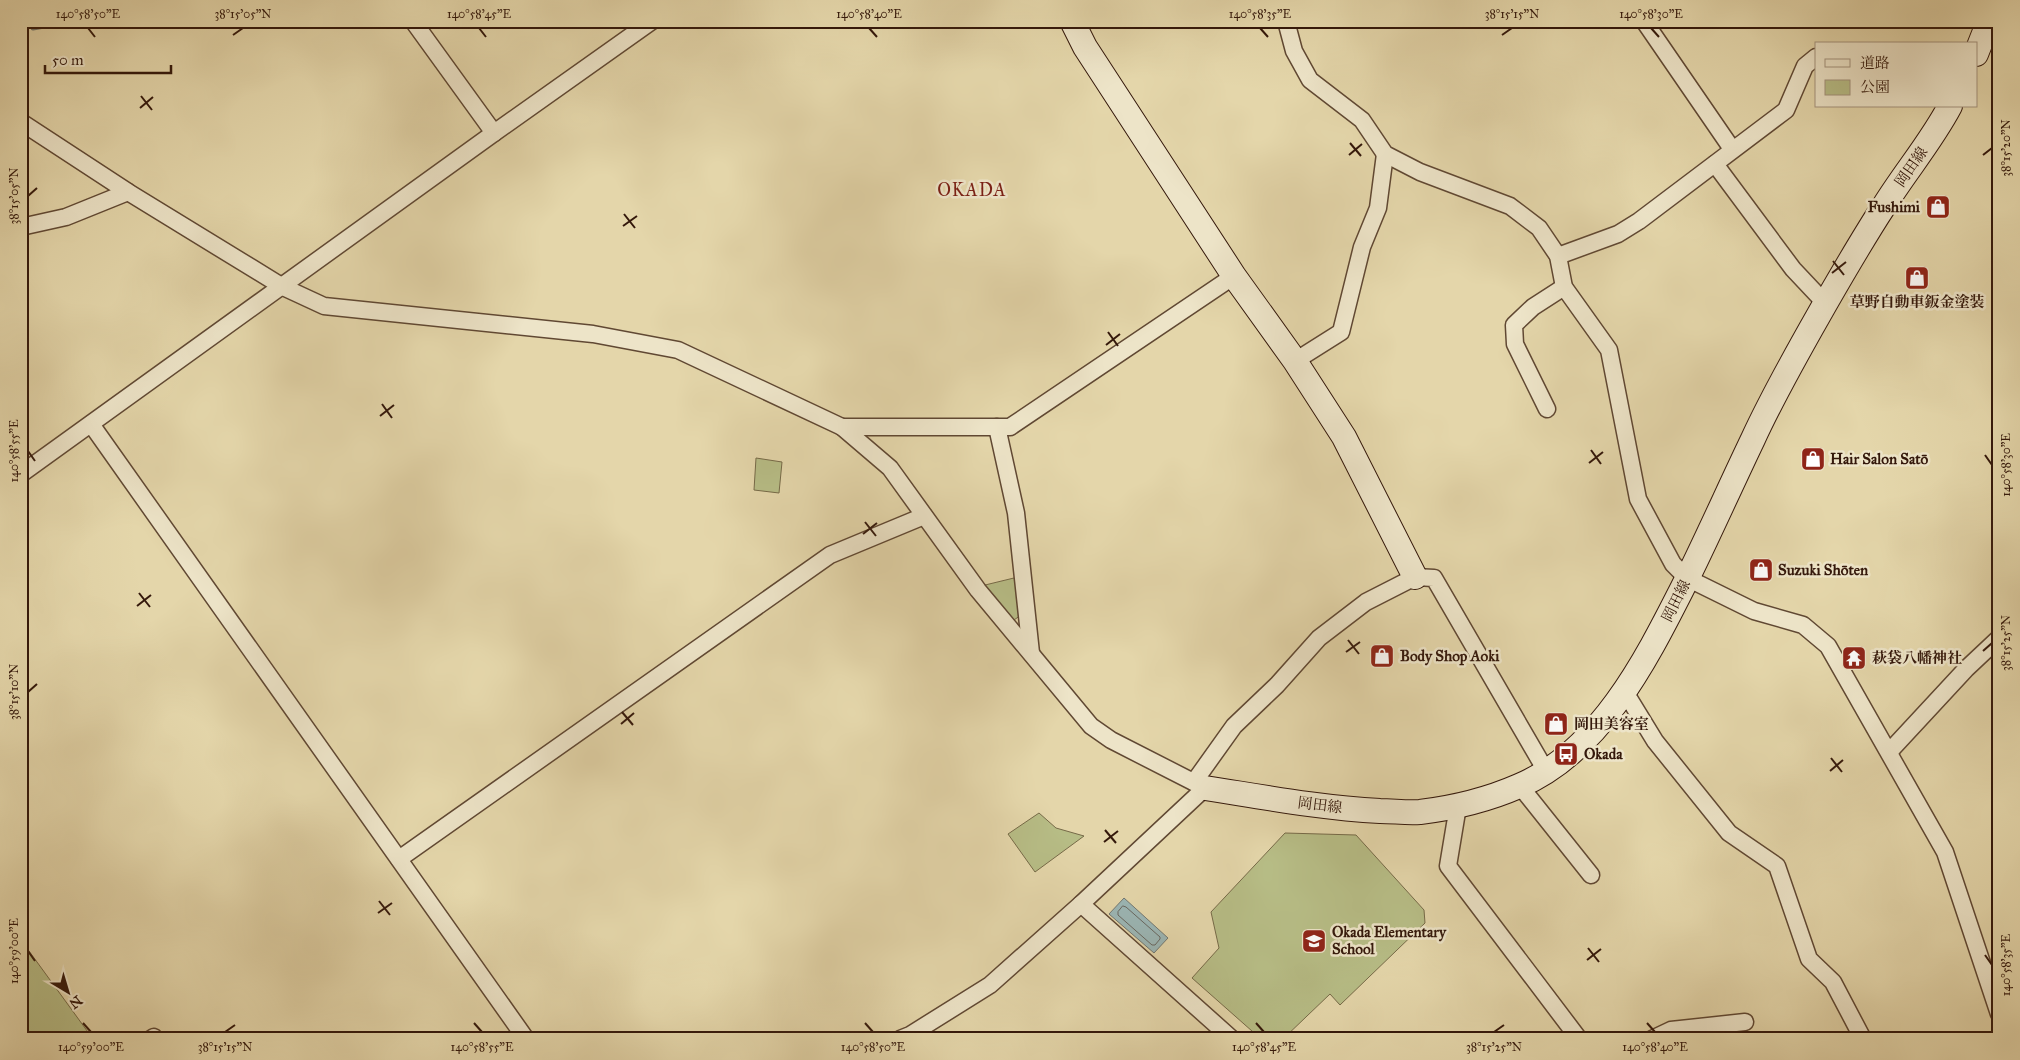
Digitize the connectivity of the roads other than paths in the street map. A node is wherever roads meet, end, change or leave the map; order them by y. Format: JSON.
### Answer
{"nodes":[{"id":1,"x":413,"y":21,"type":"edge"},
{"id":2,"x":652,"y":21,"type":"edge"},
{"id":3,"x":1072,"y":21,"type":"edge"},
{"id":4,"x":1286,"y":21,"type":"edge"},
{"id":5,"x":1644,"y":21,"type":"edge"},
{"id":6,"x":1989,"y":21,"type":"edge"},
{"id":7,"x":1978,"y":49,"type":"edge"},
{"id":8,"x":1815,"y":58,"type":"edge"},
{"id":9,"x":1949,"y":108,"type":"edge"},
{"id":10,"x":21,"y":122,"type":"edge"},
{"id":11,"x":494,"y":133,"type":"junction"},
{"id":12,"x":1732,"y":150,"type":"junction"},
{"id":13,"x":1385,"y":154,"type":"junction"},
{"id":14,"x":1715,"y":164,"type":"junction"},
{"id":15,"x":128,"y":192,"type":"junction"},
{"id":16,"x":21,"y":227,"type":"edge"},
{"id":17,"x":1558,"y":256,"type":"junction"},
{"id":18,"x":1234,"y":276,"type":"junction"},
{"id":19,"x":283,"y":287,"type":"junction"},
{"id":20,"x":1564,"y":287,"type":"junction"},
{"id":21,"x":1826,"y":303,"type":"junction"},
{"id":22,"x":1296,"y":361,"type":"junction"},
{"id":23,"x":1547,"y":409,"type":"dead end"},
{"id":24,"x":91,"y":424,"type":"junction"},
{"id":25,"x":842,"y":427,"type":"junction"},
{"id":26,"x":996,"y":427,"type":"junction"},
{"id":27,"x":21,"y":474,"type":"edge"},
{"id":28,"x":924,"y":516,"type":"junction"},
{"id":29,"x":1415,"y":577,"type":"junction"},
{"id":30,"x":1687,"y":578,"type":"junction"},
{"id":31,"x":1999,"y":638,"type":"edge"},
{"id":32,"x":1030,"y":653,"type":"junction"},
{"id":33,"x":1625,"y":692,"type":"junction"},
{"id":34,"x":1888,"y":752,"type":"junction"},
{"id":35,"x":1546,"y":771,"type":"junction"},
{"id":36,"x":1199,"y":785,"type":"junction"},
{"id":37,"x":1520,"y":786,"type":"junction"},
{"id":38,"x":1458,"y":806,"type":"junction"},
{"id":39,"x":399,"y":859,"type":"junction"},
{"id":40,"x":1591,"y":875,"type":"dead end"},
{"id":41,"x":1081,"y":904,"type":"junction"},
{"id":42,"x":1999,"y":1014,"type":"edge"},
{"id":43,"x":1744,"y":1022,"type":"dead end"},
{"id":44,"x":151,"y":1039,"type":"edge"},
{"id":45,"x":155,"y":1039,"type":"edge"},
{"id":46,"x":526,"y":1039,"type":"edge"},
{"id":47,"x":900,"y":1039,"type":"edge"},
{"id":48,"x":1232,"y":1039,"type":"edge"},
{"id":49,"x":1579,"y":1039,"type":"edge"},
{"id":50,"x":1652,"y":1039,"type":"edge"},
{"id":51,"x":1863,"y":1039,"type":"edge"}],
"edges":[{"from":1,"to":11,"type":"street"},
{"from":2,"to":11,"type":"street"},
{"from":3,"to":18,"type":"street"},
{"from":4,"to":13,"type":"street"},
{"from":5,"to":12,"type":"street"},
{"from":6,"to":7,"type":"street"},
{"from":8,"to":12,"type":"street"},
{"from":9,"to":21,"type":"street","name":"岡田線"},
{"from":10,"to":15,"type":"street"},
{"from":11,"to":19,"type":"street"},
{"from":12,"to":14,"type":"street"},
{"from":13,"to":17,"type":"street"},
{"from":13,"to":22,"type":"street"},
{"from":14,"to":17,"type":"street"},
{"from":14,"to":21,"type":"street"},
{"from":15,"to":16,"type":"street"},
{"from":15,"to":19,"type":"street"},
{"from":17,"to":20,"type":"street"},
{"from":18,"to":22,"type":"street"},
{"from":18,"to":26,"type":"street"},
{"from":19,"to":24,"type":"street"},
{"from":19,"to":25,"type":"street"},
{"from":20,"to":23,"type":"street"},
{"from":20,"to":30,"type":"street"},
{"from":21,"to":30,"type":"street","name":"岡田線"},
{"from":22,"to":29,"type":"street"},
{"from":24,"to":27,"type":"street"},
{"from":24,"to":39,"type":"street"},
{"from":25,"to":26,"type":"street"},
{"from":25,"to":28,"type":"street"},
{"from":26,"to":32,"type":"street"},
{"from":28,"to":32,"type":"street"},
{"from":28,"to":39,"type":"street"},
{"from":29,"to":35,"type":"street"},
{"from":29,"to":36,"type":"street"},
{"from":30,"to":33,"type":"street","name":"岡田線"},
{"from":30,"to":34,"type":"street"},
{"from":31,"to":34,"type":"street"},
{"from":32,"to":36,"type":"street"},
{"from":33,"to":35,"type":"street","name":"岡田線"},
{"from":33,"to":51,"type":"street"},
{"from":34,"to":42,"type":"street"},
{"from":35,"to":37,"type":"street","name":"岡田線"},
{"from":36,"to":38,"type":"street","name":"岡田線"},
{"from":36,"to":41,"type":"street"},
{"from":37,"to":38,"type":"street","name":"岡田線"},
{"from":37,"to":40,"type":"street"},
{"from":38,"to":49,"type":"street"},
{"from":39,"to":46,"type":"street"},
{"from":41,"to":47,"type":"street"},
{"from":41,"to":48,"type":"street"},
{"from":43,"to":50,"type":"street"},
{"from":44,"to":45,"type":"street"}]}
